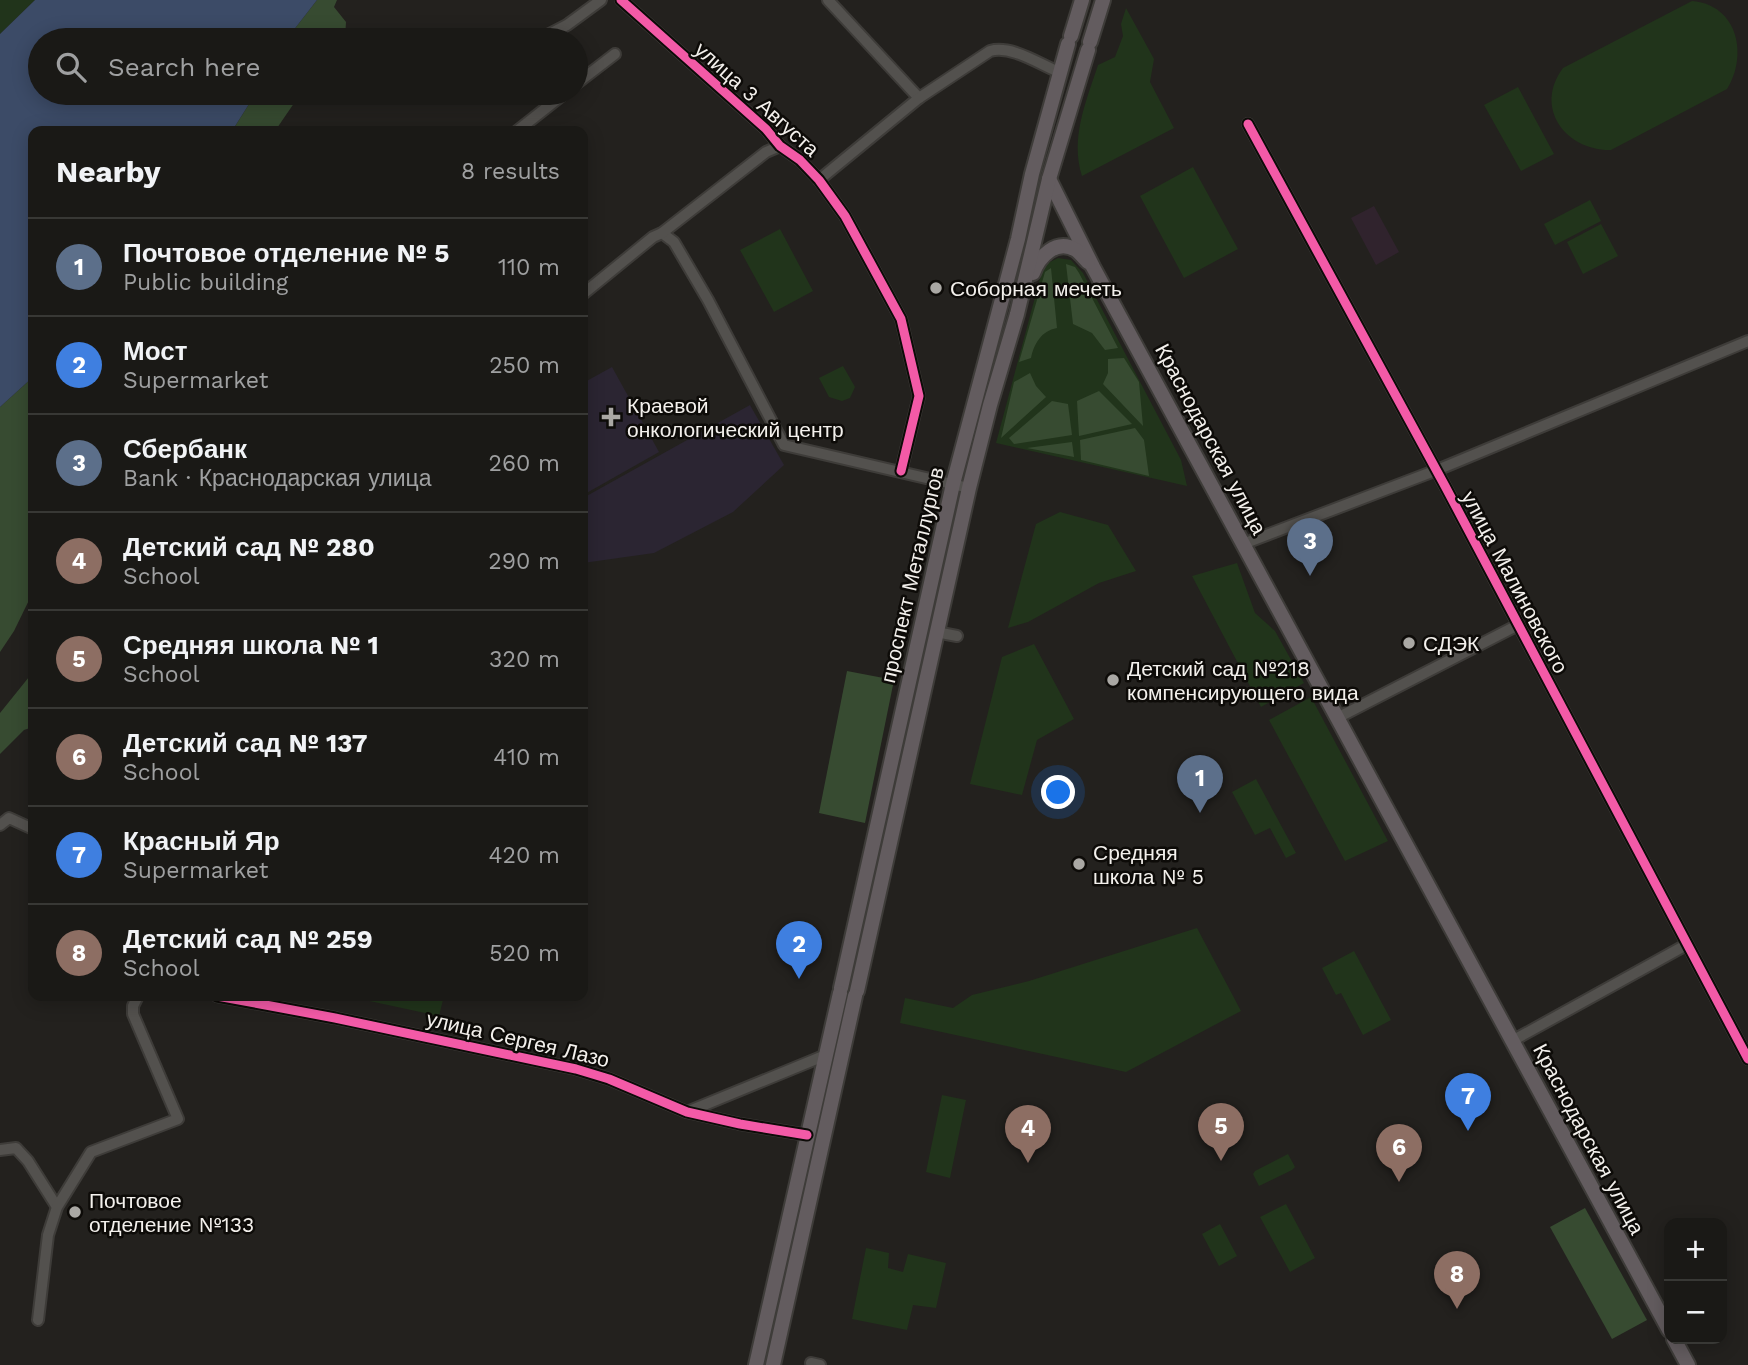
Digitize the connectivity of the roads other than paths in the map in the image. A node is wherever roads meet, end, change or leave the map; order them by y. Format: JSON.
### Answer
{"nodes":[{"id":1,"x":601,"y":0,"type":"edge"},
{"id":2,"x":621,"y":0,"type":"edge"},
{"id":3,"x":828,"y":0,"type":"edge"},
{"id":4,"x":1082,"y":0,"type":"edge"},
{"id":5,"x":1103,"y":0,"type":"edge"},
{"id":6,"x":561,"y":28,"type":"edge"},
{"id":7,"x":615,"y":54,"type":"dead end"},
{"id":8,"x":1059,"y":72,"type":"junction"},
{"id":9,"x":588,"y":75,"type":"edge"},
{"id":10,"x":919,"y":97,"type":"junction"},
{"id":11,"x":550,"y":105,"type":"edge"},
{"id":12,"x":1248,"y":124,"type":"dead end"},
{"id":13,"x":523,"y":126,"type":"edge"},
{"id":14,"x":780,"y":146,"type":"junction"},
{"id":15,"x":1032,"y":174,"type":"junction"},
{"id":16,"x":1049,"y":179,"type":"junction"},
{"id":17,"x":820,"y":180,"type":"junction"},
{"id":18,"x":663,"y":233,"type":"junction"},
{"id":19,"x":1093,"y":267,"type":"junction"},
{"id":20,"x":588,"y":290,"type":"edge"},
{"id":21,"x":1017,"y":314,"type":"junction"},
{"id":22,"x":1748,"y":341,"type":"edge"},
{"id":23,"x":1437,"y":470,"type":"junction"},
{"id":24,"x":901,"y":471,"type":"junction"},
{"id":25,"x":953,"y":484,"type":"junction"},
{"id":26,"x":969,"y":488,"type":"junction"},
{"id":27,"x":1243,"y":544,"type":"junction"},
{"id":28,"x":1518,"y":625,"type":"junction"},
{"id":29,"x":936,"y":632,"type":"junction"},
{"id":30,"x":957,"y":636,"type":"dead end"},
{"id":31,"x":1339,"y":717,"type":"junction"},
{"id":32,"x":0,"y":825,"type":"edge"},
{"id":33,"x":28,"y":827,"type":"edge"},
{"id":34,"x":1686,"y":945,"type":"junction"},
{"id":35,"x":136,"y":1001,"type":"edge"},
{"id":36,"x":244,"y":1001,"type":"edge"},
{"id":37,"x":1512,"y":1041,"type":"junction"},
{"id":38,"x":826,"y":1055,"type":"junction"},
{"id":39,"x":1748,"y":1059,"type":"edge"},
{"id":40,"x":687,"y":1112,"type":"junction"},
{"id":41,"x":807,"y":1135,"type":"junction"},
{"id":42,"x":823,"y":1136,"type":"junction"},
{"id":43,"x":0,"y":1150,"type":"edge"},
{"id":44,"x":57,"y":1207,"type":"junction"},
{"id":45,"x":38,"y":1320,"type":"dead end"},
{"id":46,"x":1664,"y":1322,"type":"edge"},
{"id":47,"x":1677,"y":1344,"type":"edge"},
{"id":48,"x":755,"y":1365,"type":"edge"},
{"id":49,"x":773,"y":1365,"type":"edge"},
{"id":50,"x":1688,"y":1365,"type":"edge"}],
"edges":[{"from":1,"to":6,"type":"street"},
{"from":2,"to":14,"type":"street","name":"улица 3 Августа"},
{"from":3,"to":10,"type":"street"},
{"from":4,"to":8,"type":"main road","name":"проспект Металлургов"},
{"from":5,"to":16,"type":"main road","name":"проспект Металлургов"},
{"from":7,"to":9,"type":"street"},
{"from":8,"to":10,"type":"street"},
{"from":8,"to":15,"type":"main road","name":"проспект Металлургов"},
{"from":10,"to":17,"type":"street"},
{"from":11,"to":13,"type":"street"},
{"from":12,"to":23,"type":"street","name":"улица Малиновского"},
{"from":14,"to":17,"type":"street","name":"улица 3 Августа"},
{"from":14,"to":18,"type":"street"},
{"from":15,"to":16,"type":"main road"},
{"from":15,"to":25,"type":"main road","name":"проспект Металлургов"},
{"from":16,"to":19,"type":"main road","name":"Краснодарская улица"},
{"from":16,"to":21,"type":"main road","name":"проспект Металлургов"},
{"from":17,"to":24,"type":"street","name":"улица 3 Августа"},
{"from":18,"to":20,"type":"street"},
{"from":18,"to":24,"type":"street"},
{"from":19,"to":21,"type":"main road"},
{"from":19,"to":27,"type":"main road","name":"Краснодарская улица"},
{"from":21,"to":26,"type":"main road","name":"проспект Металлургов"},
{"from":22,"to":23,"type":"street"},
{"from":23,"to":27,"type":"street"},
{"from":23,"to":28,"type":"street","name":"улица Малиновского"},
{"from":24,"to":25,"type":"street"},
{"from":25,"to":26,"type":"street"},
{"from":25,"to":38,"type":"main road","name":"проспект Металлургов"},
{"from":26,"to":29,"type":"main road","name":"проспект Металлургов"},
{"from":27,"to":31,"type":"main road","name":"Краснодарская улица"},
{"from":28,"to":31,"type":"street"},
{"from":28,"to":34,"type":"street","name":"улица Малиновского"},
{"from":29,"to":30,"type":"street"},
{"from":29,"to":42,"type":"main road","name":"проспект Металлургов"},
{"from":31,"to":37,"type":"main road","name":"Краснодарская улица"},
{"from":32,"to":33,"type":"street"},
{"from":34,"to":37,"type":"street","name":"Краснодарская улица"},
{"from":34,"to":39,"type":"street","name":"улица Малиновского"},
{"from":35,"to":44,"type":"street"},
{"from":36,"to":40,"type":"street","name":"улица Сергея Лазо"},
{"from":37,"to":46,"type":"main road","name":"Краснодарская улица"},
{"from":38,"to":40,"type":"street"},
{"from":38,"to":41,"type":"main road","name":"проспект Металлургов"},
{"from":40,"to":41,"type":"street","name":"улица Сергея Лазо"},
{"from":41,"to":42,"type":"main road"},
{"from":41,"to":48,"type":"main road","name":"проспект Металлургов"},
{"from":42,"to":49,"type":"main road","name":"проспект Металлургов"},
{"from":43,"to":44,"type":"street"},
{"from":44,"to":45,"type":"street"},
{"from":47,"to":50,"type":"main road"}]}
